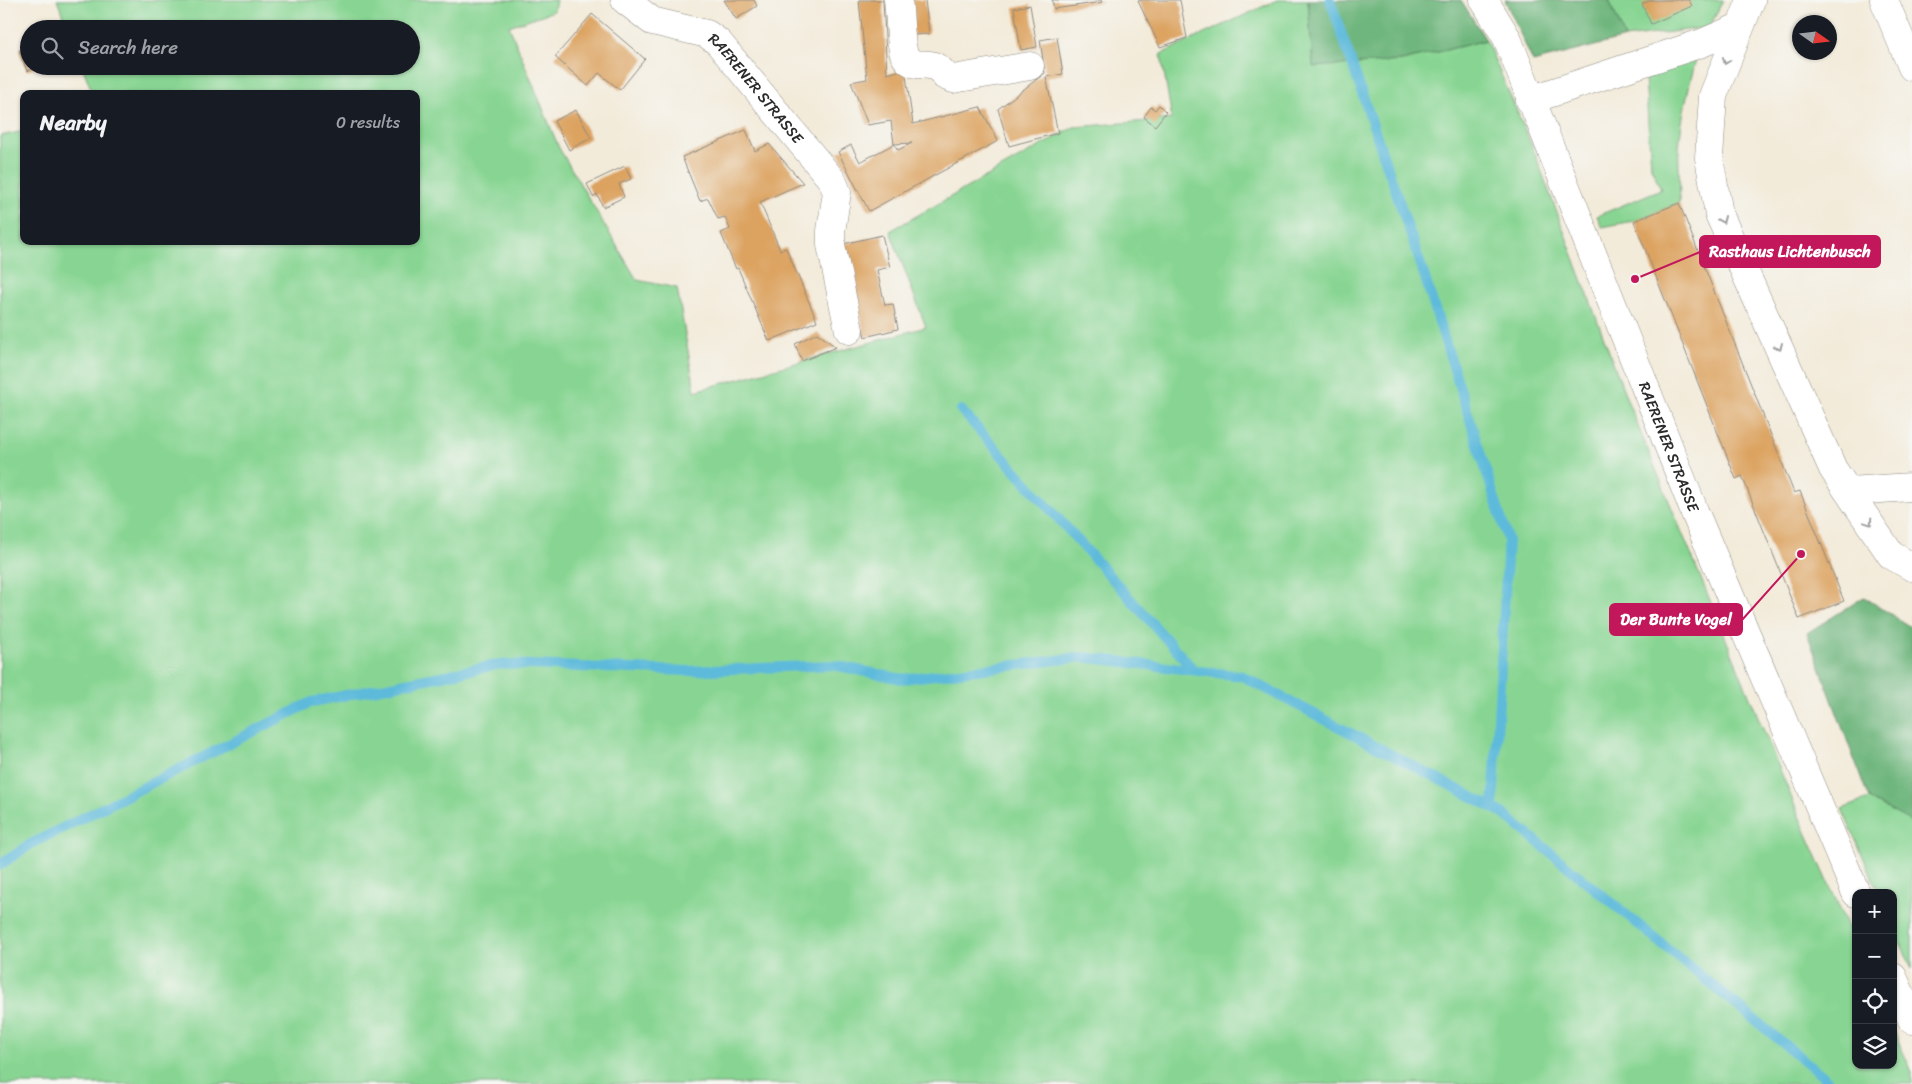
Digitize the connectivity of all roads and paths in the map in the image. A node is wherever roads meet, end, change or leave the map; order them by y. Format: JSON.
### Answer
{"nodes":[{"id":1,"x":625,"y":0,"type":"edge"},
{"id":2,"x":898,"y":0,"type":"edge"},
{"id":3,"x":1484,"y":0,"type":"edge"},
{"id":4,"x":1751,"y":0,"type":"edge"},
{"id":5,"x":1884,"y":0,"type":"edge"},
{"id":6,"x":1739,"y":27,"type":"junction"},
{"id":7,"x":1030,"y":66,"type":"dead end"},
{"id":8,"x":1912,"y":67,"type":"edge"},
{"id":9,"x":1530,"y":100,"type":"junction"},
{"id":10,"x":849,"y":330,"type":"dead end"},
{"id":11,"x":1912,"y":487,"type":"edge"},
{"id":12,"x":1848,"y":491,"type":"junction"},
{"id":13,"x":1912,"y":566,"type":"edge"},
{"id":14,"x":1854,"y":889,"type":"edge"},
{"id":15,"x":1894,"y":979,"type":"edge"},
{"id":16,"x":1912,"y":1020,"type":"edge"}],
"edges":[{"from":1,"to":10,"type":"street","name":"RAERENER STRASSE"},
{"from":2,"to":7,"type":"street"},
{"from":3,"to":9,"type":"street","name":"RAERENER STRASSE"},
{"from":4,"to":6,"type":"street"},
{"from":5,"to":8,"type":"street"},
{"from":6,"to":9,"type":"street"},
{"from":6,"to":12,"type":"street","one_way":true},
{"from":9,"to":14,"type":"street","name":"RAERENER STRASSE"},
{"from":11,"to":12,"type":"street"},
{"from":12,"to":13,"type":"street","one_way":true},
{"from":15,"to":16,"type":"street"}]}
